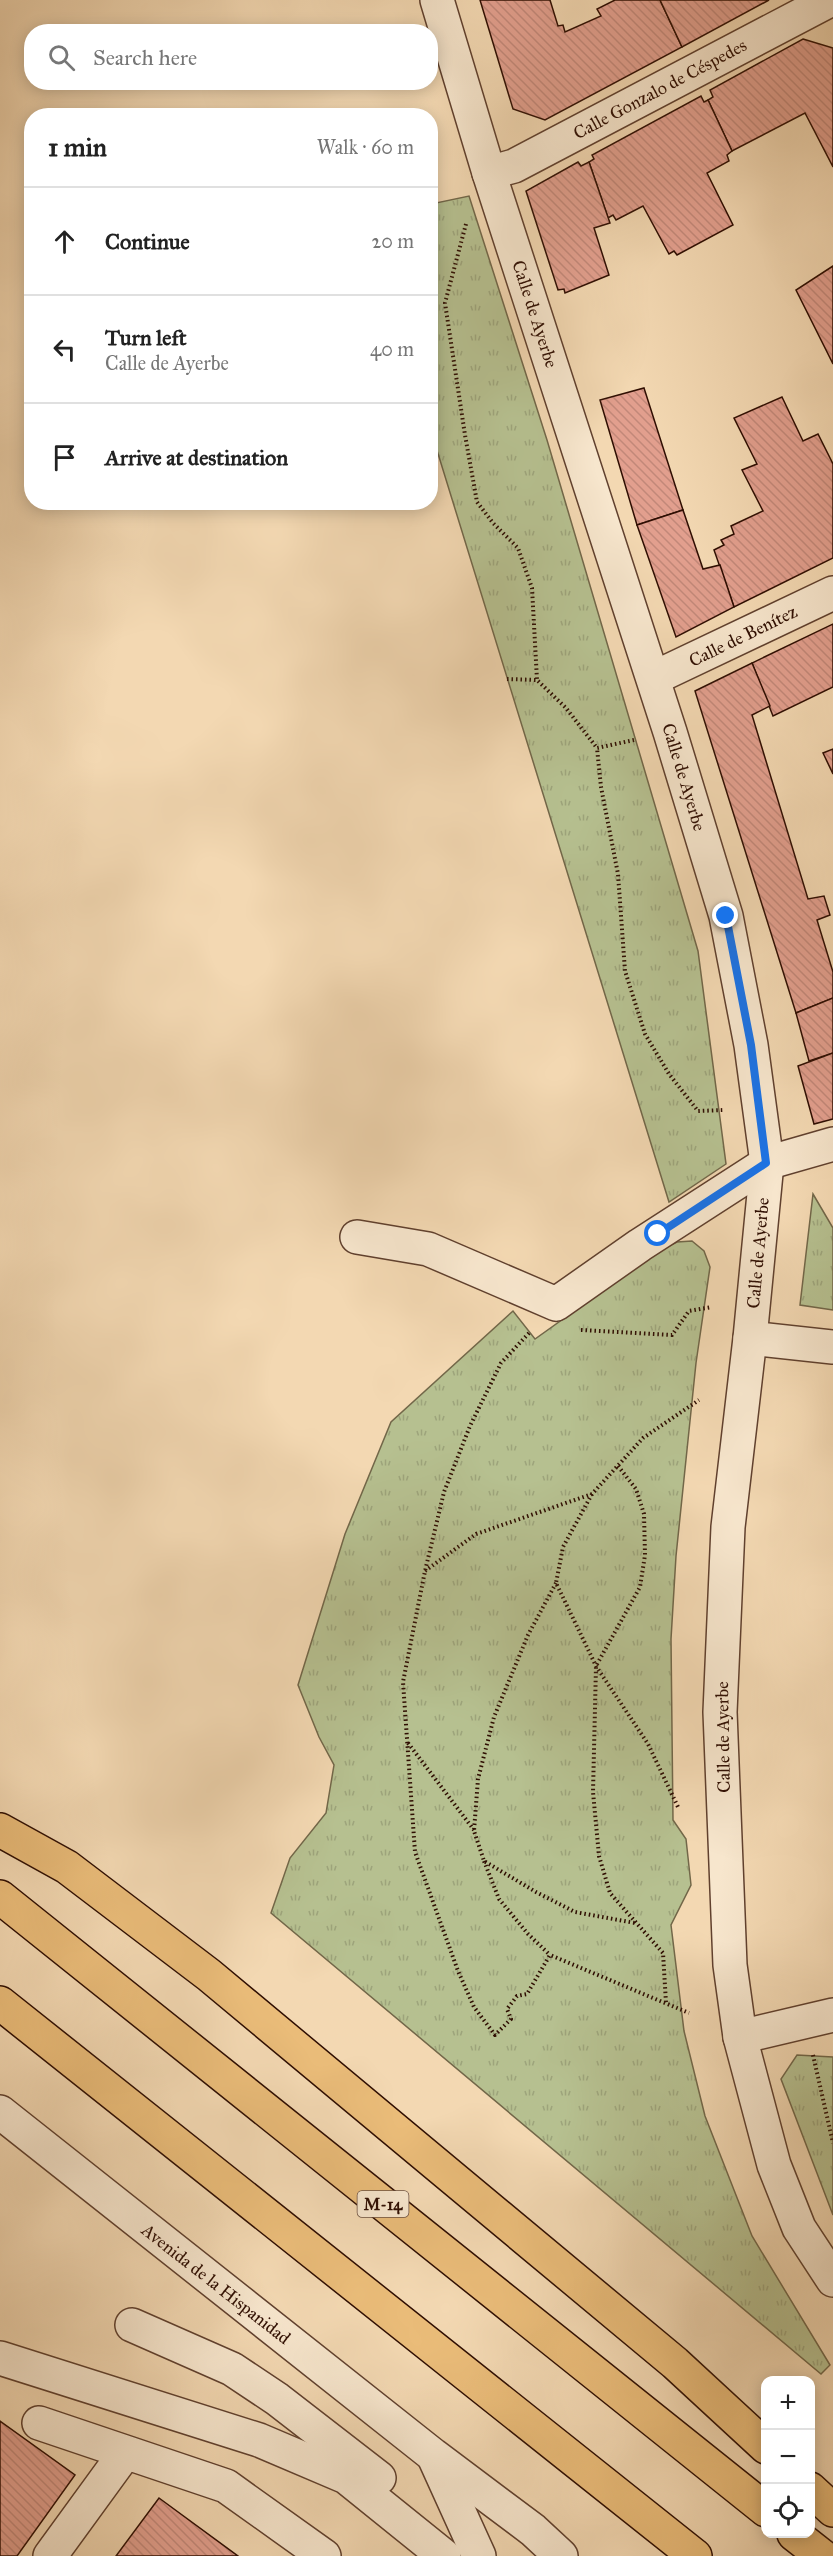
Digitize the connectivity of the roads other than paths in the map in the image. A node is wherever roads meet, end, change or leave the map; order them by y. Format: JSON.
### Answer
{"nodes":[{"id":1,"x":437,"y":0,"type":"edge"},
{"id":2,"x":830,"y":0,"type":"edge"},
{"id":3,"x":489,"y":173,"type":"junction"},
{"id":4,"x":833,"y":592,"type":"edge"},
{"id":5,"x":654,"y":678,"type":"junction"},
{"id":6,"x":833,"y":1144,"type":"edge"},
{"id":7,"x":766,"y":1163,"type":"junction"},
{"id":8,"x":357,"y":1237,"type":"dead end"},
{"id":9,"x":750,"y":1338,"type":"junction"},
{"id":10,"x":833,"y":1347,"type":"edge"},
{"id":11,"x":0,"y":1830,"type":"edge"},
{"id":12,"x":0,"y":1897,"type":"edge"},
{"id":13,"x":0,"y":2003,"type":"edge"},
{"id":14,"x":833,"y":2015,"type":"edge"},
{"id":15,"x":740,"y":2037,"type":"junction"},
{"id":16,"x":0,"y":2112,"type":"edge"},
{"id":17,"x":833,"y":2280,"type":"edge"},
{"id":18,"x":132,"y":2325,"type":"dead end"},
{"id":19,"x":0,"y":2358,"type":"edge"},
{"id":20,"x":39,"y":2423,"type":"dead end"},
{"id":21,"x":761,"y":2443,"type":"edge"},
{"id":22,"x":125,"y":2453,"type":"junction"},
{"id":23,"x":433,"y":2455,"type":"junction"},
{"id":24,"x":815,"y":2494,"type":"edge"},
{"id":25,"x":761,"y":2507,"type":"edge"},
{"id":26,"x":833,"y":2510,"type":"edge"},
{"id":27,"x":533,"y":2530,"type":"junction"},
{"id":28,"x":799,"y":2538,"type":"edge"},
{"id":29,"x":458,"y":2547,"type":"edge"},
{"id":30,"x":50,"y":2556,"type":"edge"},
{"id":31,"x":324,"y":2556,"type":"edge"},
{"id":32,"x":561,"y":2556,"type":"edge"},
{"id":33,"x":695,"y":2556,"type":"edge"},
{"id":34,"x":822,"y":2556,"type":"edge"}],
"edges":[{"from":1,"to":3,"type":"street","name":"Calle de Ayerbe"},
{"from":2,"to":3,"type":"street","name":"Calle Gonzalo de Céspedes"},
{"from":3,"to":5,"type":"street","name":"Calle de Ayerbe"},
{"from":4,"to":5,"type":"street","name":"Calle de Benítez"},
{"from":5,"to":7,"type":"street","name":"Calle de Ayerbe"},
{"from":6,"to":7,"type":"street"},
{"from":7,"to":8,"type":"street"},
{"from":7,"to":9,"type":"street","name":"Calle de Ayerbe"},
{"from":9,"to":10,"type":"street"},
{"from":9,"to":15,"type":"street","name":"Calle de Ayerbe"},
{"from":11,"to":21,"type":"highway"},
{"from":12,"to":25,"type":"highway","number":"M-14"},
{"from":13,"to":33,"type":"highway"},
{"from":14,"to":15,"type":"street"},
{"from":15,"to":17,"type":"street","name":"Calle de Ayerbe"},
{"from":16,"to":23,"type":"street","name":"Avenida de la Hispanidad"},
{"from":18,"to":29,"type":"street"},
{"from":19,"to":29,"type":"street"},
{"from":20,"to":22,"type":"street"},
{"from":22,"to":30,"type":"street"},
{"from":22,"to":31,"type":"street"},
{"from":23,"to":27,"type":"street","name":"Avenida de la Hispanidad"},
{"from":23,"to":29,"type":"street","name":"Avenida de la Hispanidad"},
{"from":24,"to":26,"type":"highway"},
{"from":27,"to":29,"type":"street"},
{"from":27,"to":32,"type":"street","name":"Avenida de la Hispanidad"},
{"from":28,"to":34,"type":"highway"}]}
